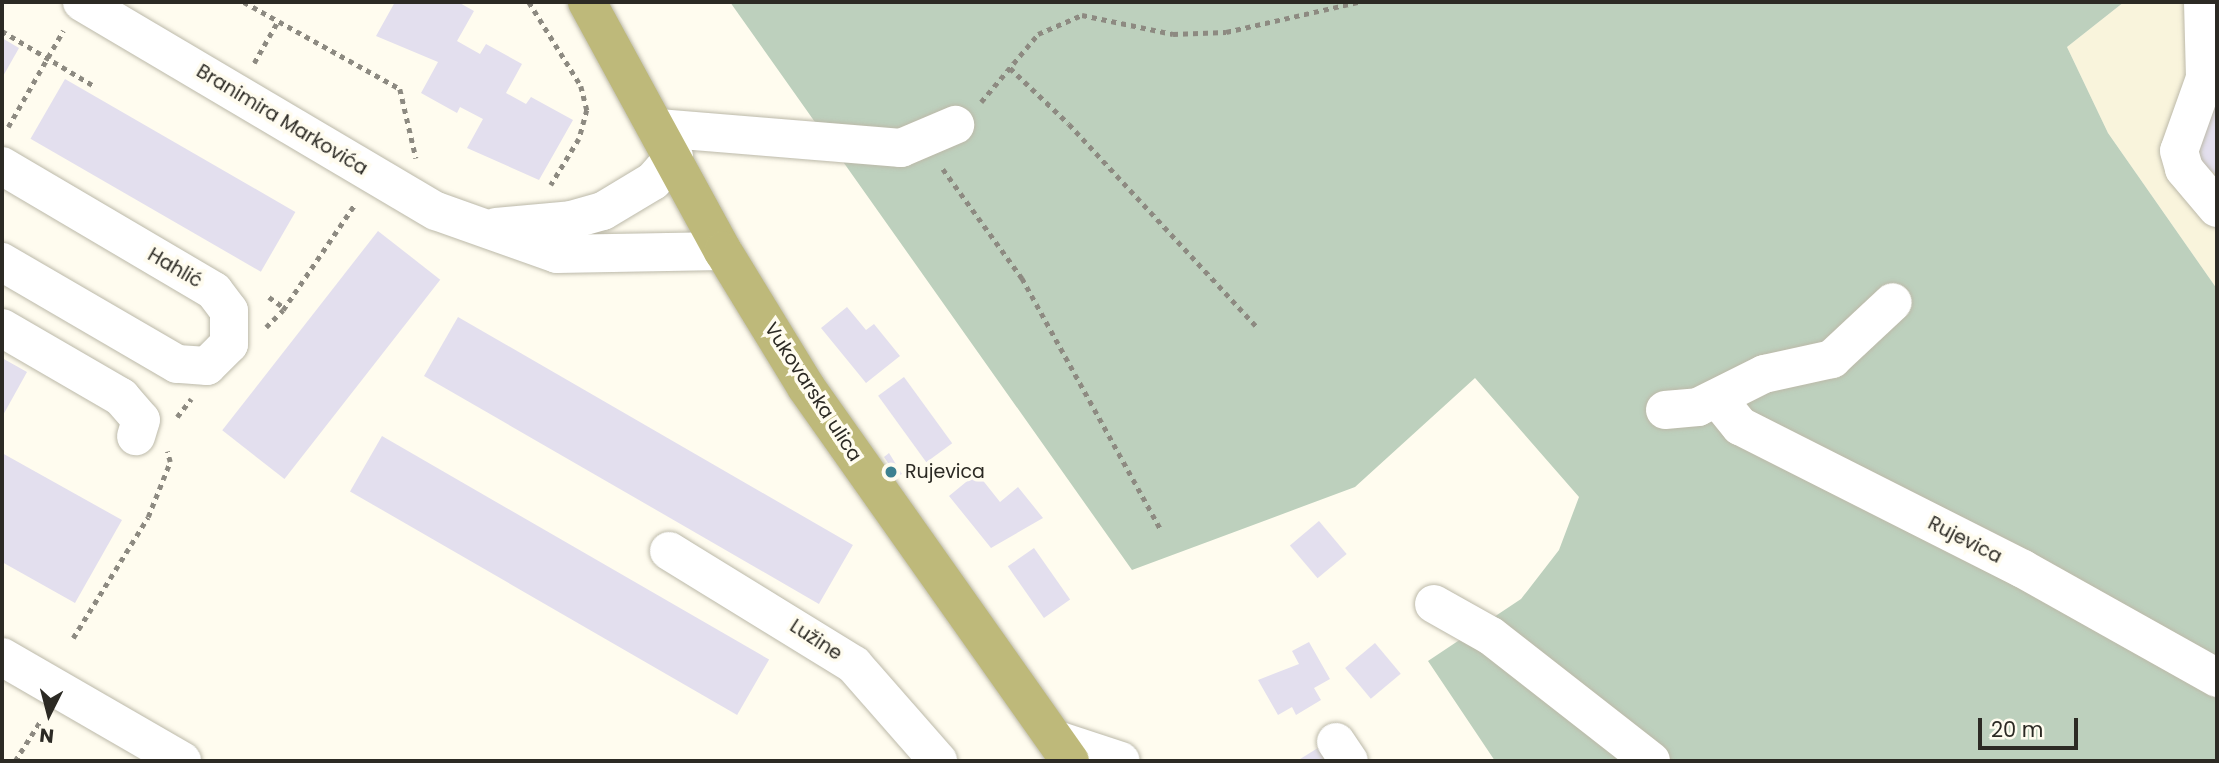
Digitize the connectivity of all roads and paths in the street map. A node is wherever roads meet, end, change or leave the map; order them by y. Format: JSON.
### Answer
{"nodes":[{"id":1,"x":244,"y":2,"type":"edge"},
{"id":2,"x":529,"y":2,"type":"edge"},
{"id":3,"x":587,"y":2,"type":"edge"},
{"id":4,"x":1358,"y":2,"type":"edge"},
{"id":5,"x":2203,"y":2,"type":"edge"},
{"id":6,"x":76,"y":11,"type":"edge"},
{"id":7,"x":278,"y":21,"type":"junction"},
{"id":8,"x":2,"y":31,"type":"edge"},
{"id":9,"x":260,"y":52,"type":"dead end"},
{"id":10,"x":47,"y":58,"type":"junction"},
{"id":11,"x":1010,"y":68,"type":"junction"},
{"id":12,"x":96,"y":87,"type":"dead end"},
{"id":13,"x":2,"y":124,"type":"edge"},
{"id":14,"x":955,"y":125,"type":"joint"},
{"id":15,"x":921,"y":141,"type":"junction"},
{"id":16,"x":666,"y":142,"type":"junction"},
{"id":17,"x":417,"y":163,"type":"dead end"},
{"id":18,"x":2,"y":166,"type":"edge"},
{"id":19,"x":550,"y":188,"type":"dead end"},
{"id":20,"x":363,"y":192,"type":"dead end"},
{"id":21,"x":2217,"y":208,"type":"edge"},
{"id":22,"x":487,"y":228,"type":"junction"},
{"id":23,"x":723,"y":251,"type":"junction"},
{"id":24,"x":2,"y":262,"type":"edge"},
{"id":25,"x":269,"y":297,"type":"dead end"},
{"id":26,"x":1893,"y":302,"type":"dead end"},
{"id":27,"x":285,"y":308,"type":"junction"},
{"id":28,"x":2,"y":328,"type":"edge"},
{"id":29,"x":1258,"y":328,"type":"dead end"},
{"id":30,"x":263,"y":330,"type":"dead end"},
{"id":31,"x":201,"y":389,"type":"dead end"},
{"id":32,"x":1718,"y":399,"type":"junction"},
{"id":33,"x":1665,"y":410,"type":"dead end"},
{"id":34,"x":174,"y":425,"type":"dead end"},
{"id":35,"x":151,"y":440,"type":"joint"},
{"id":36,"x":1161,"y":530,"type":"dead end"},
{"id":37,"x":669,"y":551,"type":"dead end"},
{"id":38,"x":1434,"y":604,"type":"dead end"},
{"id":39,"x":73,"y":638,"type":"dead end"},
{"id":40,"x":2,"y":657,"type":"edge"},
{"id":41,"x":2217,"y":678,"type":"edge"},
{"id":42,"x":29,"y":739,"type":"dead end"},
{"id":43,"x":1063,"y":751,"type":"edge"},
{"id":44,"x":15,"y":761,"type":"edge"},
{"id":45,"x":182,"y":761,"type":"edge"},
{"id":46,"x":938,"y":761,"type":"edge"},
{"id":47,"x":1121,"y":761,"type":"edge"},
{"id":48,"x":1651,"y":761,"type":"edge"}],
"edges":[{"from":1,"to":7,"type":"path"},
{"from":2,"to":19,"type":"path"},
{"from":3,"to":16,"type":"main road","name":"Vukovarska ulica"},
{"from":4,"to":11,"type":"path"},
{"from":5,"to":21,"type":"street"},
{"from":6,"to":10,"type":"path"},
{"from":6,"to":22,"type":"street","name":"Branimira Markovića"},
{"from":7,"to":9,"type":"path"},
{"from":7,"to":17,"type":"path"},
{"from":8,"to":10,"type":"path"},
{"from":10,"to":12,"type":"path"},
{"from":10,"to":13,"type":"path"},
{"from":11,"to":14,"type":"path"},
{"from":11,"to":29,"type":"path"},
{"from":14,"to":15,"type":"street"},
{"from":15,"to":16,"type":"street"},
{"from":15,"to":36,"type":"path"},
{"from":16,"to":22,"type":"street","name":"Branimira Markovića"},
{"from":16,"to":23,"type":"main road","name":"Vukovarska ulica"},
{"from":18,"to":24,"type":"street","name":"Hahlić"},
{"from":20,"to":27,"type":"path"},
{"from":22,"to":23,"type":"street","name":"Branimira Markovića"},
{"from":23,"to":43,"type":"main road","name":"Vukovarska ulica"},
{"from":25,"to":27,"type":"path"},
{"from":26,"to":32,"type":"street"},
{"from":27,"to":30,"type":"path"},
{"from":28,"to":35,"type":"street"},
{"from":31,"to":34,"type":"path"},
{"from":32,"to":33,"type":"street"},
{"from":32,"to":41,"type":"street","name":"Rujevica"},
{"from":35,"to":39,"type":"path"},
{"from":37,"to":46,"type":"street","name":"Lužine"},
{"from":38,"to":48,"type":"street"},
{"from":40,"to":45,"type":"street"},
{"from":42,"to":44,"type":"path"},
{"from":43,"to":47,"type":"street"}]}
